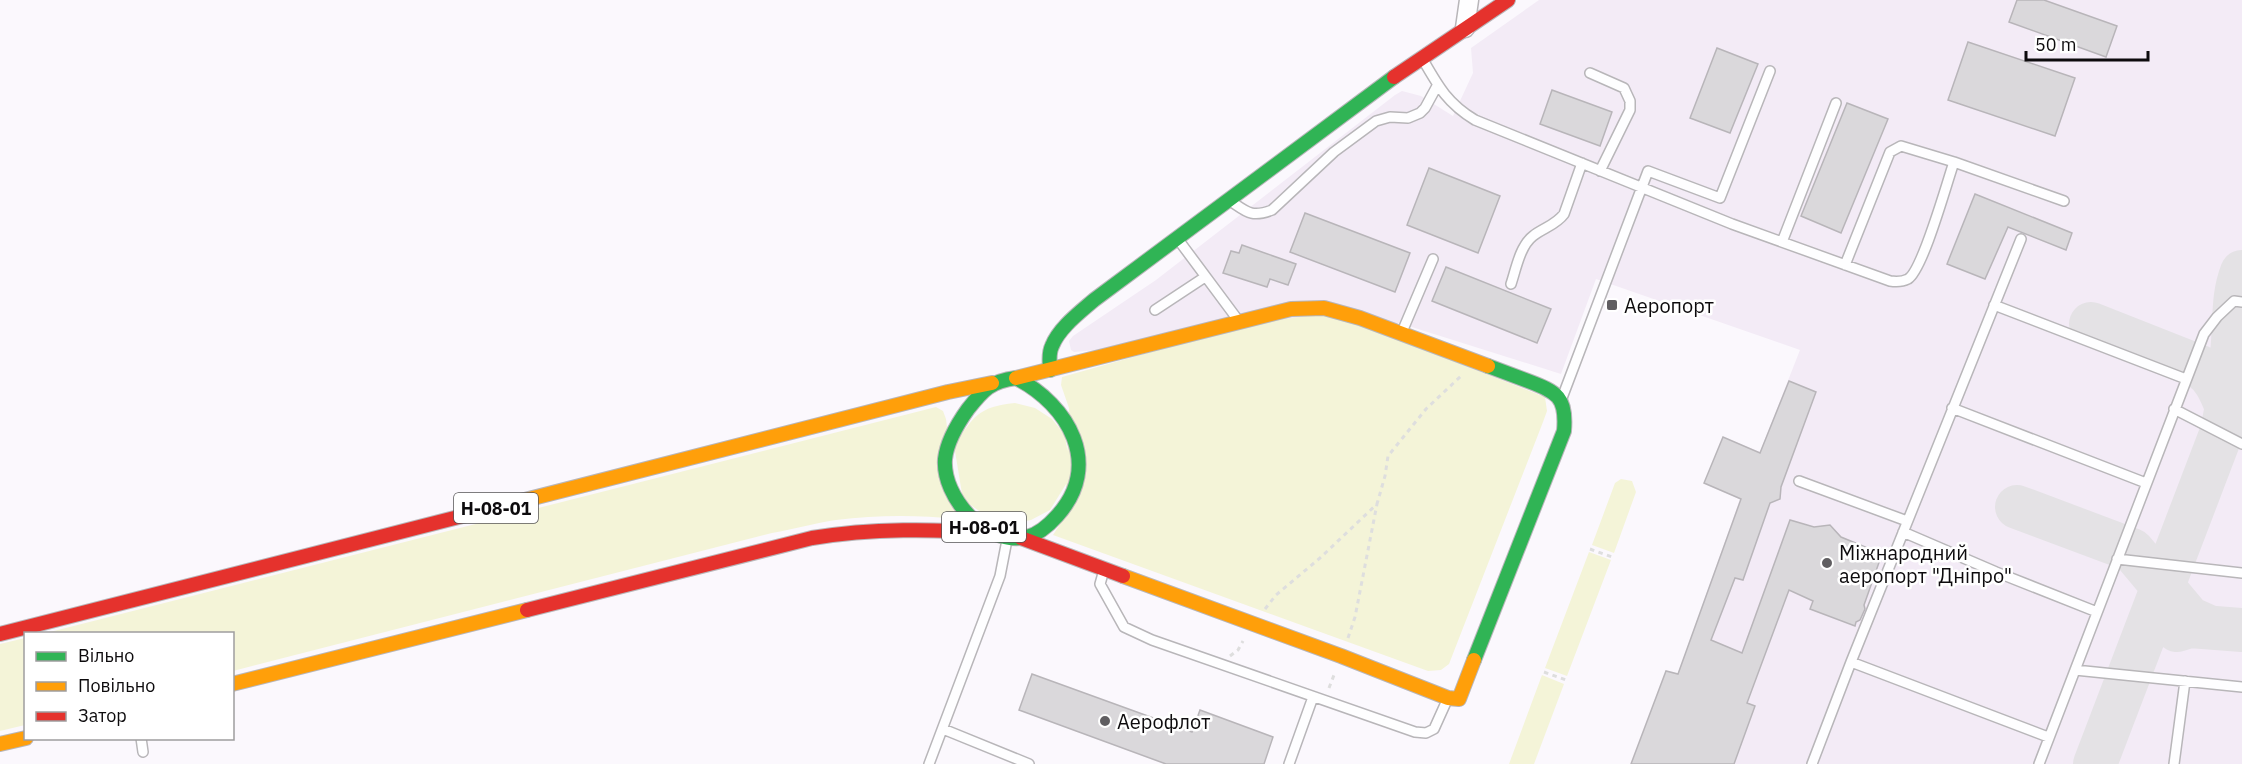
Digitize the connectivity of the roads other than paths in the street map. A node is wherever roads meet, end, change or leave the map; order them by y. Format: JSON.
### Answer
{"nodes":[{"id":1,"x":1469,"y":0,"type":"edge"},
{"id":2,"x":1508,"y":0,"type":"edge"},
{"id":3,"x":1465,"y":28,"type":"junction"},
{"id":4,"x":1422,"y":58,"type":"junction"},
{"id":5,"x":1770,"y":71,"type":"dead end"},
{"id":6,"x":1590,"y":73,"type":"dead end"},
{"id":7,"x":1437,"y":86,"type":"junction"},
{"id":8,"x":1836,"y":103,"type":"dead end"},
{"id":9,"x":1954,"y":162,"type":"junction"},
{"id":10,"x":1582,"y":164,"type":"junction"},
{"id":11,"x":1600,"y":171,"type":"junction"},
{"id":12,"x":1642,"y":187,"type":"junction"},
{"id":13,"x":1227,"y":199,"type":"junction"},
{"id":14,"x":2064,"y":201,"type":"dead end"},
{"id":15,"x":1177,"y":238,"type":"junction"},
{"id":16,"x":2020,"y":239,"type":"dead end"},
{"id":17,"x":1782,"y":242,"type":"junction"},
{"id":18,"x":1433,"y":259,"type":"dead end"},
{"id":19,"x":1845,"y":265,"type":"junction"},
{"id":20,"x":1205,"y":278,"type":"junction"},
{"id":21,"x":1510,"y":284,"type":"dead end"},
{"id":22,"x":2242,"y":302,"type":"edge"},
{"id":23,"x":1994,"y":305,"type":"junction"},
{"id":24,"x":1155,"y":310,"type":"dead end"},
{"id":25,"x":1239,"y":321,"type":"junction"},
{"id":26,"x":1402,"y":332,"type":"junction"},
{"id":27,"x":1050,"y":370,"type":"junction"},
{"id":28,"x":1016,"y":378,"type":"junction"},
{"id":29,"x":2186,"y":378,"type":"junction"},
{"id":30,"x":992,"y":383,"type":"junction"},
{"id":31,"x":1562,"y":398,"type":"junction"},
{"id":32,"x":1952,"y":408,"type":"junction"},
{"id":33,"x":2174,"y":409,"type":"junction"},
{"id":34,"x":2242,"y":444,"type":"edge"},
{"id":35,"x":1799,"y":482,"type":"dead end"},
{"id":36,"x":2146,"y":483,"type":"junction"},
{"id":37,"x":1907,"y":521,"type":"junction"},
{"id":38,"x":1903,"y":532,"type":"junction"},
{"id":39,"x":1008,"y":536,"type":"junction"},
{"id":40,"x":2117,"y":559,"type":"junction"},
{"id":41,"x":1105,"y":568,"type":"junction"},
{"id":42,"x":2242,"y":573,"type":"edge"},
{"id":43,"x":2097,"y":612,"type":"junction"},
{"id":44,"x":0,"y":634,"type":"edge"},
{"id":45,"x":1851,"y":662,"type":"junction"},
{"id":46,"x":2075,"y":670,"type":"junction"},
{"id":47,"x":2185,"y":681,"type":"junction"},
{"id":48,"x":234,"y":683,"type":"edge"},
{"id":49,"x":2242,"y":687,"type":"edge"},
{"id":50,"x":1313,"y":698,"type":"junction"},
{"id":51,"x":1448,"y":698,"type":"junction"},
{"id":52,"x":943,"y":729,"type":"junction"},
{"id":53,"x":2048,"y":737,"type":"junction"},
{"id":54,"x":24,"y":738,"type":"edge"},
{"id":55,"x":141,"y":740,"type":"edge"},
{"id":56,"x":0,"y":744,"type":"edge"},
{"id":57,"x":143,"y":752,"type":"dead end"},
{"id":58,"x":929,"y":764,"type":"edge"},
{"id":59,"x":1029,"y":764,"type":"edge"},
{"id":60,"x":1289,"y":764,"type":"edge"},
{"id":61,"x":1812,"y":764,"type":"edge"},
{"id":62,"x":2039,"y":764,"type":"edge"},
{"id":63,"x":2174,"y":764,"type":"edge"}],
"edges":[{"from":1,"to":3,"type":"street"},
{"from":2,"to":3,"type":"main road"},
{"from":3,"to":4,"type":"main road"},
{"from":4,"to":7,"type":"lane"},
{"from":4,"to":13,"type":"main road"},
{"from":5,"to":12,"type":"lane"},
{"from":6,"to":11,"type":"lane"},
{"from":7,"to":10,"type":"lane"},
{"from":7,"to":13,"type":"lane"},
{"from":8,"to":17,"type":"lane"},
{"from":9,"to":14,"type":"lane"},
{"from":9,"to":19,"type":"lane"},
{"from":9,"to":19,"type":"lane"},
{"from":10,"to":11,"type":"lane"},
{"from":10,"to":21,"type":"lane"},
{"from":11,"to":12,"type":"lane"},
{"from":12,"to":17,"type":"lane"},
{"from":12,"to":31,"type":"lane"},
{"from":13,"to":15,"type":"main road"},
{"from":15,"to":20,"type":"lane"},
{"from":15,"to":27,"type":"main road"},
{"from":16,"to":23,"type":"lane"},
{"from":17,"to":19,"type":"lane"},
{"from":18,"to":26,"type":"lane"},
{"from":20,"to":24,"type":"lane"},
{"from":20,"to":25,"type":"lane"},
{"from":22,"to":29,"type":"lane"},
{"from":23,"to":29,"type":"lane"},
{"from":23,"to":32,"type":"lane"},
{"from":25,"to":26,"type":"main road","number":"Н-08-01"},
{"from":25,"to":27,"type":"main road","number":"Н-08-01"},
{"from":26,"to":31,"type":"main road","number":"Н-08-01"},
{"from":27,"to":28,"type":"main road","number":"Н-08-01"},
{"from":28,"to":30,"type":"main road","number":"Н-08-01"},
{"from":28,"to":39,"type":"main road","number":"Н-08-01"},
{"from":29,"to":33,"type":"lane"},
{"from":30,"to":39,"type":"main road","number":"Н-08-01"},
{"from":30,"to":44,"type":"main road","number":"Н-08-01"},
{"from":31,"to":51,"type":"main road"},
{"from":32,"to":36,"type":"lane"},
{"from":32,"to":37,"type":"lane"},
{"from":33,"to":34,"type":"lane"},
{"from":33,"to":36,"type":"lane"},
{"from":35,"to":37,"type":"lane"},
{"from":36,"to":40,"type":"lane"},
{"from":37,"to":38,"type":"lane"},
{"from":38,"to":43,"type":"lane"},
{"from":38,"to":45,"type":"lane"},
{"from":39,"to":41,"type":"main road","number":"Н-08-01"},
{"from":39,"to":48,"type":"main road","number":"Н-08-01"},
{"from":39,"to":52,"type":"lane"},
{"from":40,"to":42,"type":"lane"},
{"from":40,"to":43,"type":"lane"},
{"from":41,"to":50,"type":"lane"},
{"from":41,"to":51,"type":"main road","number":"Н-08-01"},
{"from":43,"to":46,"type":"lane"},
{"from":45,"to":53,"type":"lane"},
{"from":45,"to":61,"type":"lane"},
{"from":46,"to":47,"type":"lane"},
{"from":46,"to":53,"type":"lane"},
{"from":47,"to":49,"type":"lane"},
{"from":47,"to":63,"type":"lane"},
{"from":50,"to":51,"type":"lane"},
{"from":50,"to":60,"type":"lane"},
{"from":52,"to":58,"type":"lane"},
{"from":52,"to":59,"type":"lane"},
{"from":53,"to":62,"type":"lane"},
{"from":54,"to":56,"type":"main road"},
{"from":55,"to":57,"type":"lane"}]}
